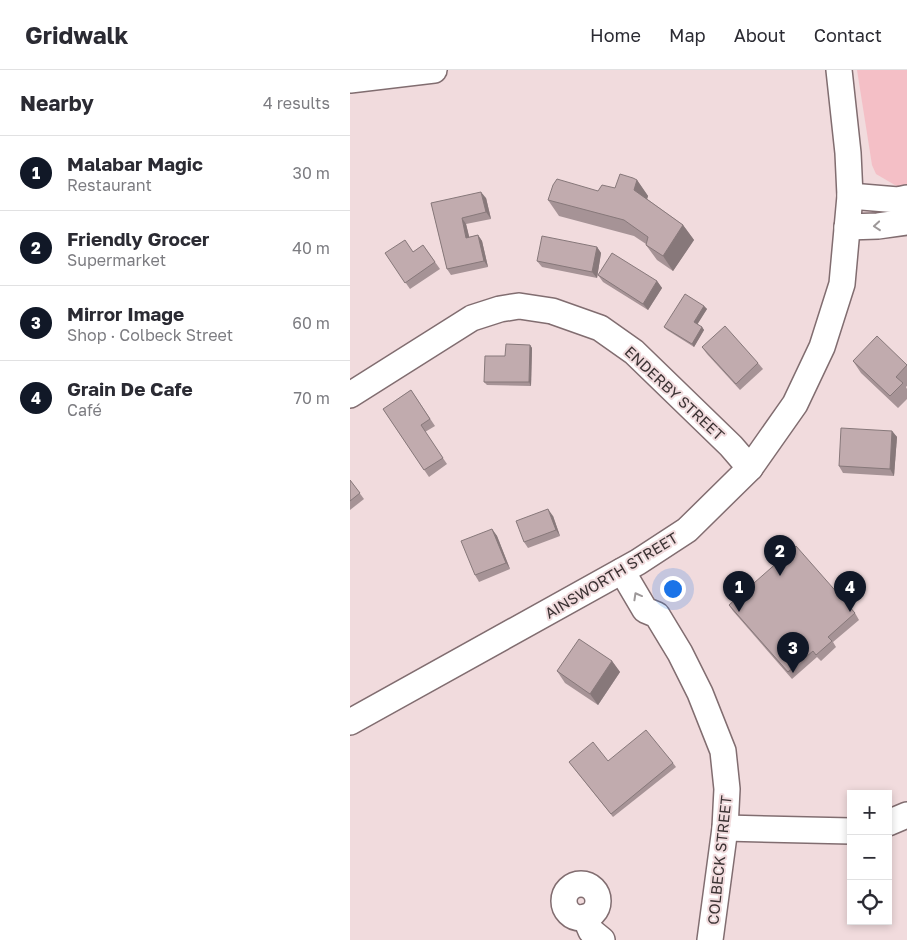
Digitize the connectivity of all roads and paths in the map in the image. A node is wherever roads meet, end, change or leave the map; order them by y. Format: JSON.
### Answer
{"nodes":[{"id":1,"x":839,"y":70,"type":"edge"},
{"id":2,"x":423,"y":71,"type":"edge"},
{"id":3,"x":350,"y":80,"type":"edge"},
{"id":4,"x":850,"y":196,"type":"junction"},
{"id":5,"x":907,"y":198,"type":"edge"},
{"id":6,"x":907,"y":222,"type":"edge"},
{"id":7,"x":847,"y":227,"type":"junction"},
{"id":8,"x":350,"y":395,"type":"edge"},
{"id":9,"x":750,"y":468,"type":"junction"},
{"id":10,"x":630,"y":566,"type":"junction"},
{"id":11,"x":350,"y":722,"type":"edge"},
{"id":12,"x":907,"y":815,"type":"edge"},
{"id":13,"x":892,"y":821,"type":"edge"},
{"id":14,"x":725,"y":828,"type":"junction"},
{"id":15,"x":847,"y":831,"type":"edge"},
{"id":16,"x":585,"y":917,"type":"dead end"},
{"id":17,"x":602,"y":940,"type":"edge"},
{"id":18,"x":710,"y":940,"type":"edge"}],
"edges":[{"from":1,"to":4,"type":"street","name":"AINSWORTH STREET"},
{"from":2,"to":3,"type":"street"},
{"from":4,"to":5,"type":"street"},
{"from":4,"to":7,"type":"street","name":"AINSWORTH STREET"},
{"from":6,"to":7,"type":"street","one_way":true},
{"from":7,"to":9,"type":"street","name":"AINSWORTH STREET"},
{"from":8,"to":9,"type":"street","name":"ENDERBY STREET"},
{"from":9,"to":10,"type":"street","name":"AINSWORTH STREET"},
{"from":10,"to":11,"type":"street","name":"AINSWORTH STREET"},
{"from":10,"to":14,"type":"street","name":"COLBECK STREET"},
{"from":12,"to":13,"type":"street"},
{"from":14,"to":15,"type":"street"},
{"from":14,"to":18,"type":"street","name":"COLBECK STREET"},
{"from":16,"to":17,"type":"street"}]}
